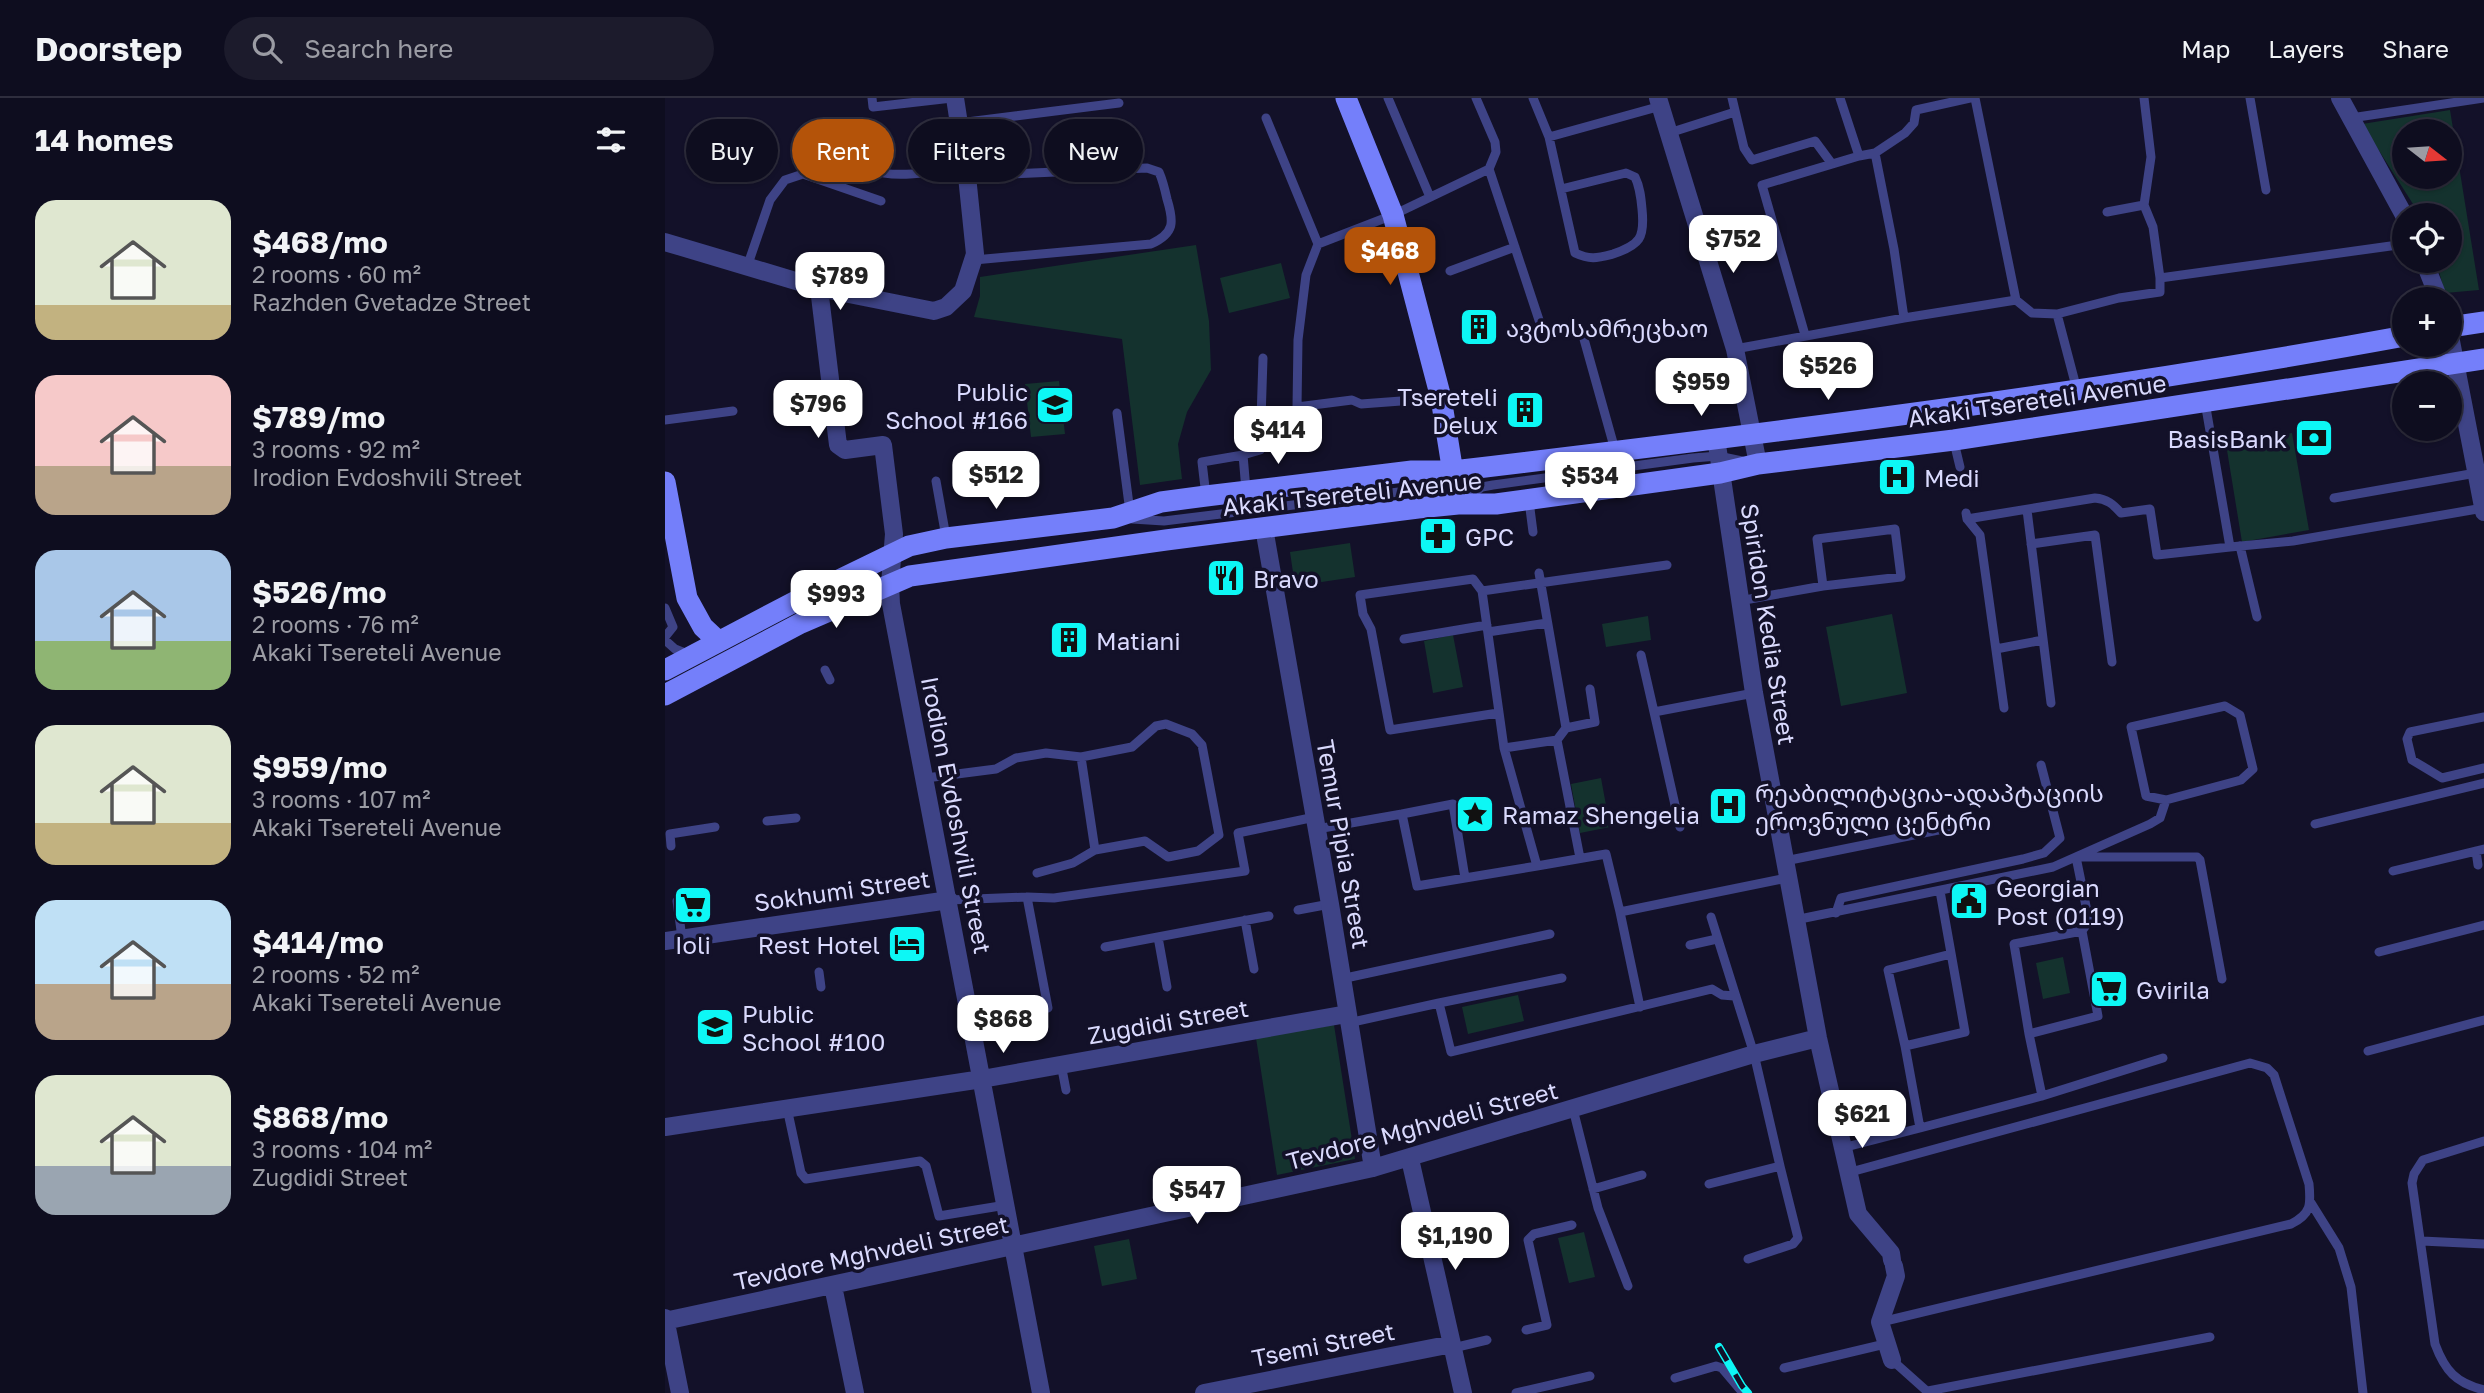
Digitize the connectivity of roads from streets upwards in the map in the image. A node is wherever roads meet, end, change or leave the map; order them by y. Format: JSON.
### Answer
{"nodes":[{"id":1,"x":954,"y":98,"type":"edge"},
{"id":2,"x":1346,"y":98,"type":"edge"},
{"id":3,"x":2340,"y":98,"type":"edge"},
{"id":4,"x":1659,"y":102,"type":"edge"},
{"id":5,"x":2397,"y":203,"type":"edge"},
{"id":6,"x":665,"y":242,"type":"edge"},
{"id":7,"x":819,"y":288,"type":"junction"},
{"id":8,"x":2484,"y":322,"type":"edge"},
{"id":9,"x":2462,"y":325,"type":"edge"},
{"id":10,"x":2392,"y":337,"type":"edge"},
{"id":11,"x":2454,"y":357,"type":"edge"},
{"id":12,"x":2484,"y":359,"type":"edge"},
{"id":13,"x":2455,"y":364,"type":"junction"},
{"id":14,"x":1753,"y":433,"type":"junction"},
{"id":15,"x":2478,"y":451,"type":"edge"},
{"id":16,"x":1718,"y":456,"type":"junction"},
{"id":17,"x":1758,"y":464,"type":"junction"},
{"id":18,"x":1453,"y":471,"type":"junction"},
{"id":19,"x":665,"y":482,"type":"edge"},
{"id":20,"x":1458,"y":504,"type":"junction"},
{"id":21,"x":2484,"y":510,"type":"edge"},
{"id":22,"x":668,"y":519,"type":"edge"},
{"id":23,"x":1264,"y":528,"type":"junction"},
{"id":24,"x":893,"y":554,"type":"junction"},
{"id":25,"x":890,"y":584,"type":"junction"},
{"id":26,"x":718,"y":641,"type":"junction"},
{"id":27,"x":665,"y":670,"type":"edge"},
{"id":28,"x":665,"y":695,"type":"edge"},
{"id":29,"x":949,"y":900,"type":"junction"},
{"id":30,"x":674,"y":939,"type":"edge"},
{"id":31,"x":1347,"y":1018,"type":"junction"},
{"id":32,"x":1818,"y":1038,"type":"junction"},
{"id":33,"x":982,"y":1079,"type":"junction"},
{"id":34,"x":665,"y":1127,"type":"edge"},
{"id":35,"x":1410,"y":1159,"type":"junction"},
{"id":36,"x":1373,"y":1168,"type":"junction"},
{"id":37,"x":1013,"y":1247,"type":"junction"},
{"id":38,"x":833,"y":1286,"type":"junction"},
{"id":39,"x":665,"y":1320,"type":"edge"},
{"id":40,"x":1452,"y":1346,"type":"junction"},
{"id":41,"x":1889,"y":1352,"type":"road end"},
{"id":42,"x":680,"y":1393,"type":"edge"},
{"id":43,"x":855,"y":1393,"type":"edge"},
{"id":44,"x":1041,"y":1393,"type":"edge"},
{"id":45,"x":1205,"y":1393,"type":"edge"},
{"id":46,"x":1463,"y":1393,"type":"edge"}],
"edges":[{"from":1,"to":7,"type":"street"},
{"from":2,"to":18,"type":"main road"},
{"from":3,"to":5,"type":"street"},
{"from":4,"to":14,"type":"street"},
{"from":6,"to":7,"type":"street"},
{"from":7,"to":24,"type":"street","name":"Irodion Evdoshvili Street"},
{"from":8,"to":9,"type":"main road"},
{"from":10,"to":14,"type":"main road","name":"Akaki Tsereteli Avenue"},
{"from":11,"to":13,"type":"street"},
{"from":12,"to":13,"type":"main road","name":"Akaki Tsereteli Avenue"},
{"from":13,"to":15,"type":"street"},
{"from":13,"to":17,"type":"main road","name":"Akaki Tsereteli Avenue"},
{"from":14,"to":16,"type":"main road","name":"Akaki Tsereteli Avenue"},
{"from":14,"to":17,"type":"street"},
{"from":15,"to":21,"type":"street"},
{"from":16,"to":17,"type":"main road","name":"Akaki Tsereteli Avenue"},
{"from":16,"to":18,"type":"main road","name":"Akaki Tsereteli Avenue"},
{"from":16,"to":20,"type":"main road","name":"Akaki Tsereteli Avenue"},
{"from":16,"to":32,"type":"street","name":"Spiridon Kedia Street"},
{"from":18,"to":20,"type":"main road"},
{"from":18,"to":24,"type":"main road","name":"Akaki Tsereteli Avenue"},
{"from":19,"to":22,"type":"main road"},
{"from":20,"to":23,"type":"main road","name":"Akaki Tsereteli Avenue"},
{"from":22,"to":26,"type":"main road"},
{"from":23,"to":25,"type":"main road","name":"Akaki Tsereteli Avenue"},
{"from":23,"to":31,"type":"street","name":"Temur Pipia Street"},
{"from":24,"to":25,"type":"street","name":"Irodion Evdoshvili Street"},
{"from":24,"to":26,"type":"main road","name":"Akaki Tsereteli Avenue"},
{"from":25,"to":28,"type":"main road","name":"Akaki Tsereteli Avenue"},
{"from":25,"to":29,"type":"street","name":"Irodion Evdoshvili Street"},
{"from":26,"to":27,"type":"main road","name":"Akaki Tsereteli Avenue"},
{"from":29,"to":30,"type":"street","name":"Sokhumi Street"},
{"from":29,"to":33,"type":"street","name":"Irodion Evdoshvili Street"},
{"from":31,"to":33,"type":"street","name":"Zugdidi Street"},
{"from":31,"to":36,"type":"street","name":"Temur Pipia Street"},
{"from":32,"to":35,"type":"street","name":"Tevdore Mghvdeli Street"},
{"from":32,"to":41,"type":"street","name":"Spiridon Kedia Street"},
{"from":33,"to":34,"type":"street","name":"Zugdidi Street"},
{"from":33,"to":37,"type":"street","name":"Irodion Evdoshvili Street"},
{"from":35,"to":36,"type":"street","name":"Tevdore Mghvdeli Street"},
{"from":35,"to":40,"type":"street"},
{"from":36,"to":37,"type":"street","name":"Tevdore Mghvdeli Street"},
{"from":37,"to":38,"type":"street","name":"Tevdore Mghvdeli Street"},
{"from":37,"to":44,"type":"street","name":"Irodion Evdoshvili Street"},
{"from":38,"to":39,"type":"street","name":"Tevdore Mghvdeli Street"},
{"from":38,"to":43,"type":"street"},
{"from":39,"to":42,"type":"street"},
{"from":40,"to":45,"type":"street","name":"Tsemi Street"},
{"from":40,"to":46,"type":"street"}]}
